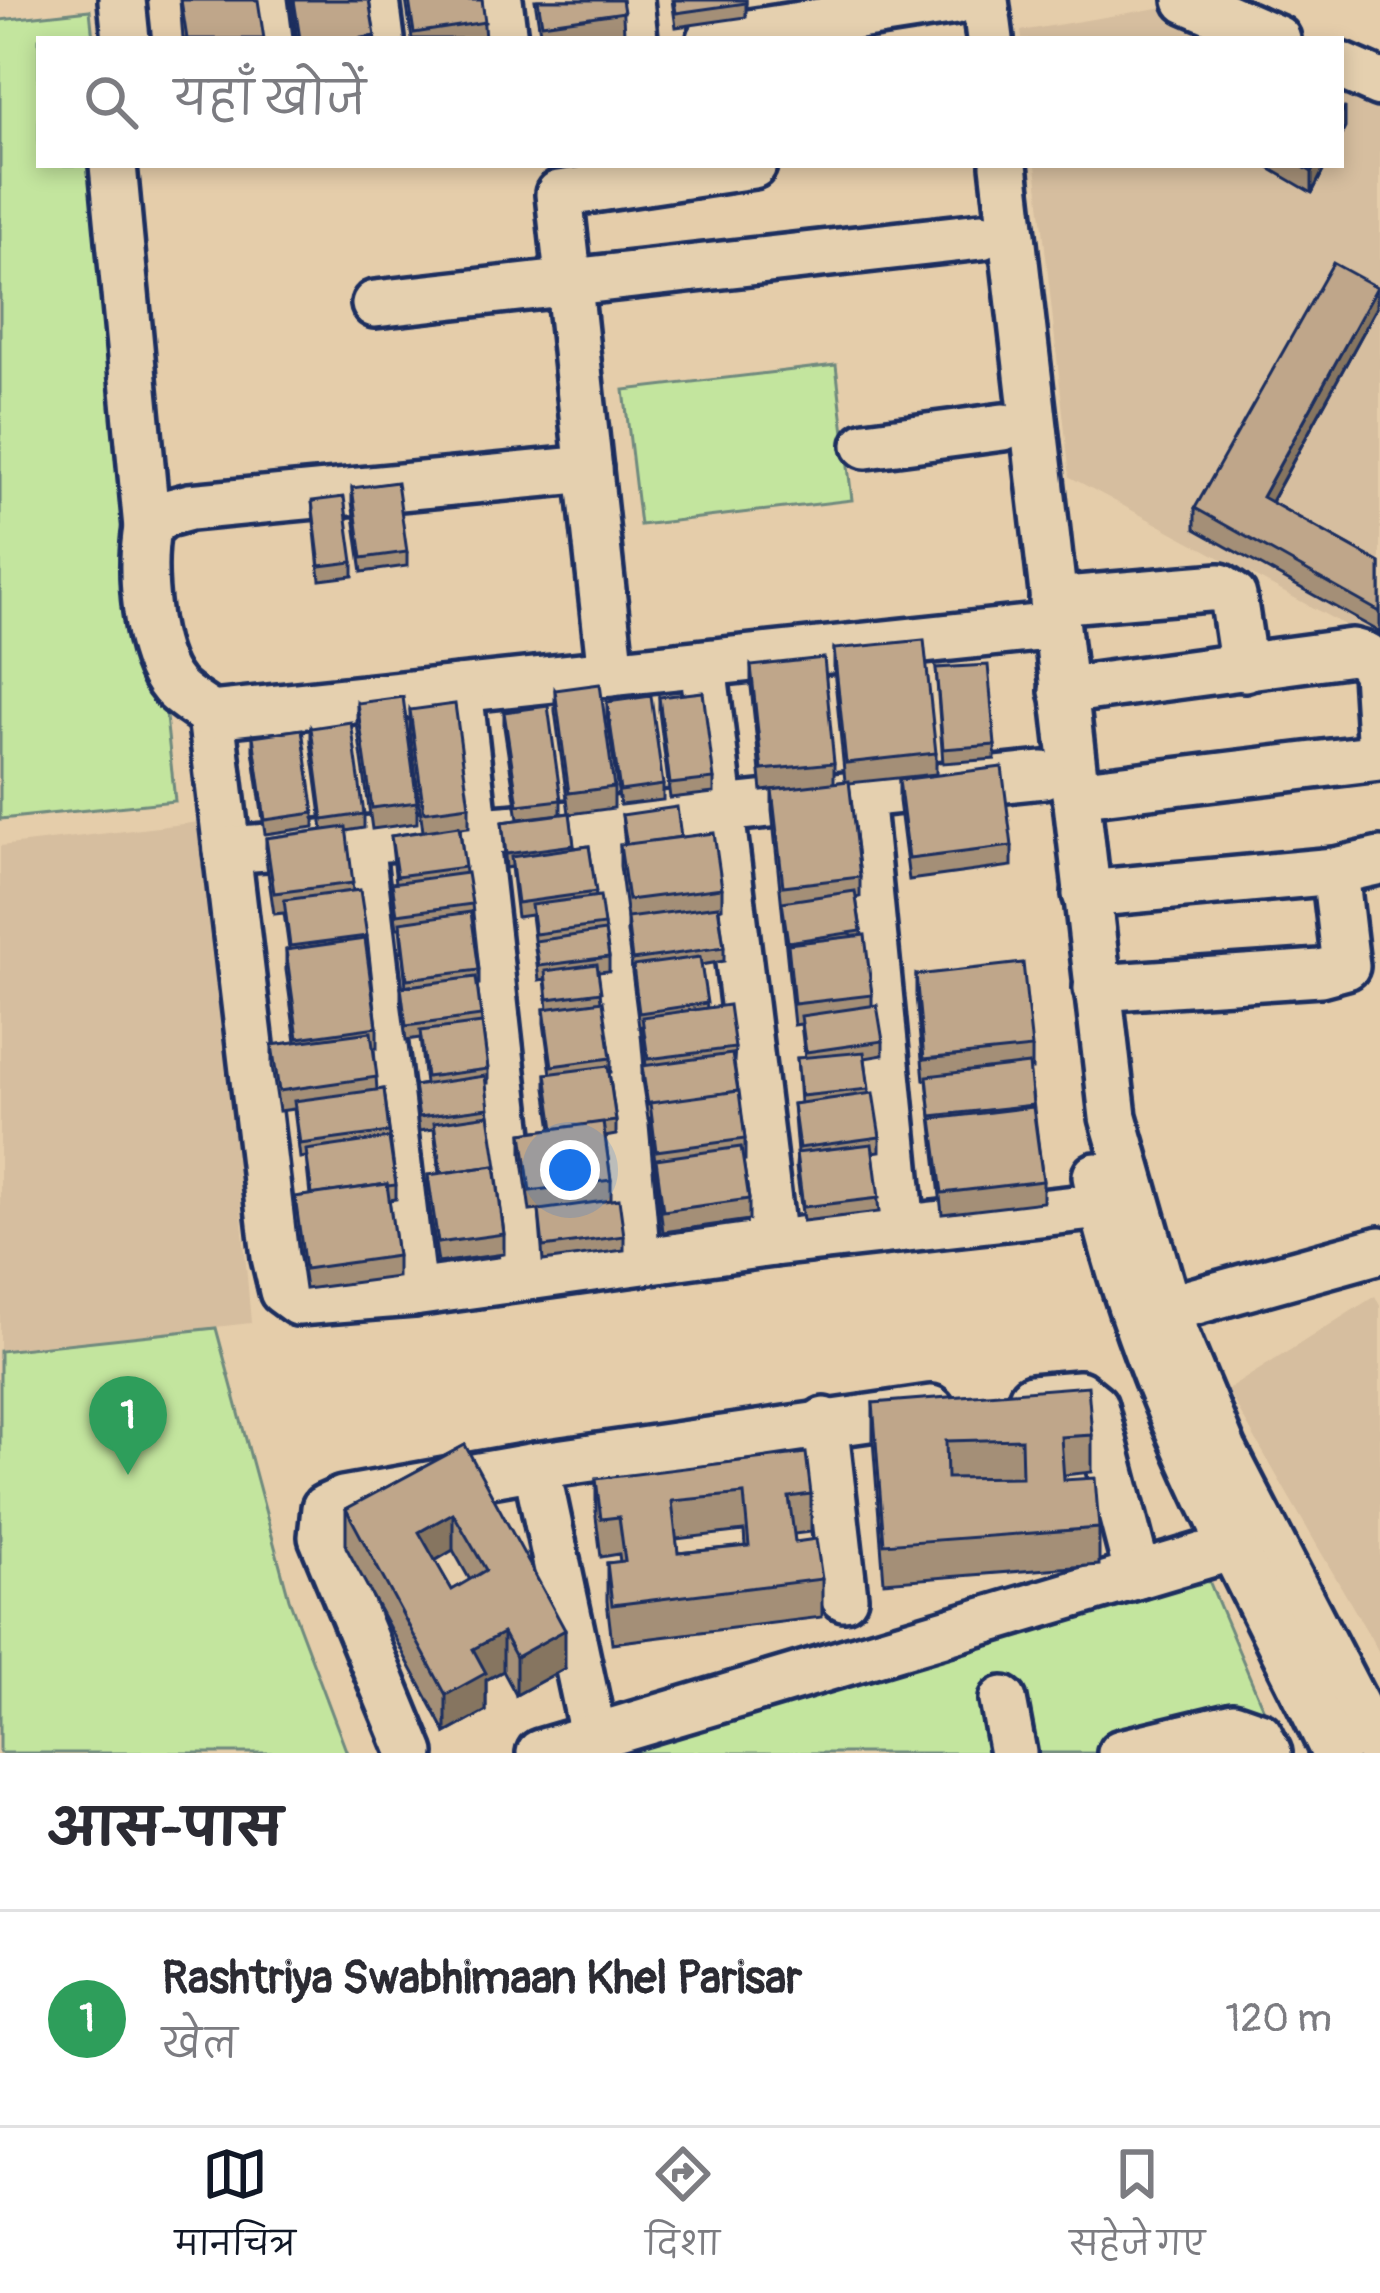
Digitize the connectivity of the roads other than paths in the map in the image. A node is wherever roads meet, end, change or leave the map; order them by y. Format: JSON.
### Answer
{"nodes":[{"id":1,"x":122,"y":0,"type":"edge"},
{"id":2,"x":264,"y":0,"type":"edge"},
{"id":3,"x":376,"y":0,"type":"edge"},
{"id":4,"x":499,"y":0,"type":"edge"},
{"id":5,"x":630,"y":0,"type":"edge"},
{"id":6,"x":985,"y":0,"type":"edge"},
{"id":7,"x":1186,"y":0,"type":"edge"},
{"id":8,"x":955,"y":1,"type":"edge"},
{"id":9,"x":771,"y":15,"type":"edge"},
{"id":10,"x":126,"y":36,"type":"edge"},
{"id":11,"x":269,"y":36,"type":"edge"},
{"id":12,"x":381,"y":36,"type":"edge"},
{"id":13,"x":504,"y":36,"type":"edge"},
{"id":14,"x":634,"y":36,"type":"edge"},
{"id":15,"x":718,"y":36,"type":"edge"},
{"id":16,"x":959,"y":36,"type":"edge"},
{"id":17,"x":989,"y":36,"type":"edge"},
{"id":18,"x":1270,"y":36,"type":"edge"},
{"id":19,"x":1344,"y":67,"type":"edge"},
{"id":20,"x":1380,"y":83,"type":"edge"},
{"id":21,"x":113,"y":168,"type":"edge"},
{"id":22,"x":732,"y":168,"type":"edge"},
{"id":23,"x":973,"y":168,"type":"edge"},
{"id":24,"x":1004,"y":168,"type":"edge"},
{"id":25,"x":981,"y":236,"type":"junction"},
{"id":26,"x":569,"y":283,"type":"junction"},
{"id":27,"x":375,"y":304,"type":"dead end"},
{"id":28,"x":1003,"y":427,"type":"junction"},
{"id":29,"x":866,"y":445,"type":"dead end"},
{"id":30,"x":589,"y":470,"type":"junction"},
{"id":31,"x":147,"y":528,"type":"junction"},
{"id":32,"x":1045,"y":619,"type":"junction"},
{"id":33,"x":703,"y":664,"type":"junction"},
{"id":34,"x":1244,"y":668,"type":"junction"},
{"id":35,"x":611,"y":673,"type":"junction"},
{"id":36,"x":459,"y":689,"type":"junction"},
{"id":37,"x":1063,"y":691,"type":"junction"},
{"id":38,"x":211,"y":715,"type":"junction"},
{"id":39,"x":1380,"y":738,"type":"edge"},
{"id":40,"x":1380,"y":757,"type":"edge"},
{"id":41,"x":1059,"y":785,"type":"junction"},
{"id":42,"x":860,"y":795,"type":"junction"},
{"id":43,"x":720,"y":809,"type":"junction"},
{"id":44,"x":598,"y":822,"type":"junction"},
{"id":45,"x":473,"y":830,"type":"junction"},
{"id":46,"x":359,"y":842,"type":"junction"},
{"id":47,"x":227,"y":850,"type":"junction"},
{"id":48,"x":1380,"y":861,"type":"edge"},
{"id":49,"x":1335,"y":871,"type":"junction"},
{"id":50,"x":1086,"y":894,"type":"junction"},
{"id":51,"x":1097,"y":988,"type":"junction"},
{"id":52,"x":1102,"y":1207,"type":"junction"},
{"id":53,"x":902,"y":1228,"type":"junction"},
{"id":54,"x":773,"y":1243,"type":"junction"},
{"id":55,"x":1380,"y":1250,"type":"edge"},
{"id":56,"x":638,"y":1260,"type":"junction"},
{"id":57,"x":525,"y":1277,"type":"junction"},
{"id":58,"x":413,"y":1293,"type":"junction"},
{"id":59,"x":1151,"y":1314,"type":"junction"},
{"id":60,"x":824,"y":1421,"type":"junction"},
{"id":61,"x":536,"y":1466,"type":"junction"},
{"id":62,"x":1227,"y":1496,"type":"junction"},
{"id":63,"x":1233,"y":1547,"type":"junction"},
{"id":64,"x":1138,"y":1575,"type":"junction"},
{"id":65,"x":844,"y":1597,"type":"dead end"},
{"id":66,"x":1003,"y":1700,"type":"dead end"},
{"id":67,"x":595,"y":1739,"type":"junction"},
{"id":68,"x":411,"y":1753,"type":"edge"},
{"id":69,"x":540,"y":1753,"type":"edge"},
{"id":70,"x":1013,"y":1753,"type":"edge"},
{"id":71,"x":1121,"y":1753,"type":"edge"},
{"id":72,"x":1268,"y":1753,"type":"edge"},
{"id":73,"x":1335,"y":1753,"type":"edge"},
{"id":74,"x":1380,"y":1753,"type":"edge"}],
"edges":[{"from":1,"to":10,"type":"street"},
{"from":2,"to":11,"type":"street"},
{"from":3,"to":12,"type":"street"},
{"from":4,"to":13,"type":"street"},
{"from":5,"to":14,"type":"street"},
{"from":6,"to":17,"type":"street"},
{"from":7,"to":18,"type":"street"},
{"from":8,"to":9,"type":"street"},
{"from":8,"to":16,"type":"street"},
{"from":9,"to":15,"type":"street"},
{"from":19,"to":20,"type":"street"},
{"from":21,"to":31,"type":"street"},
{"from":22,"to":26,"type":"street"},
{"from":23,"to":25,"type":"street"},
{"from":24,"to":32,"type":"street"},
{"from":25,"to":26,"type":"street"},
{"from":25,"to":28,"type":"street"},
{"from":26,"to":27,"type":"street"},
{"from":26,"to":30,"type":"street"},
{"from":28,"to":29,"type":"street"},
{"from":28,"to":32,"type":"street"},
{"from":30,"to":31,"type":"street"},
{"from":30,"to":35,"type":"street"},
{"from":31,"to":38,"type":"street"},
{"from":32,"to":33,"type":"street"},
{"from":32,"to":34,"type":"street"},
{"from":32,"to":37,"type":"street"},
{"from":32,"to":41,"type":"street"},
{"from":33,"to":35,"type":"street"},
{"from":33,"to":43,"type":"street"},
{"from":34,"to":37,"type":"street"},
{"from":34,"to":39,"type":"street"},
{"from":35,"to":36,"type":"street"},
{"from":36,"to":38,"type":"street"},
{"from":36,"to":45,"type":"street"},
{"from":37,"to":41,"type":"street"},
{"from":38,"to":47,"type":"street"},
{"from":40,"to":41,"type":"street"},
{"from":41,"to":42,"type":"street"},
{"from":41,"to":50,"type":"street"},
{"from":41,"to":52,"type":"street"},
{"from":42,"to":43,"type":"street"},
{"from":42,"to":53,"type":"street"},
{"from":43,"to":44,"type":"street"},
{"from":43,"to":54,"type":"street"},
{"from":44,"to":45,"type":"street"},
{"from":44,"to":56,"type":"street"},
{"from":45,"to":46,"type":"street"},
{"from":45,"to":57,"type":"street"},
{"from":46,"to":47,"type":"street"},
{"from":46,"to":58,"type":"street"},
{"from":47,"to":58,"type":"street"},
{"from":48,"to":49,"type":"street"},
{"from":49,"to":50,"type":"street"},
{"from":49,"to":51,"type":"street"},
{"from":50,"to":51,"type":"street"},
{"from":51,"to":59,"type":"street"},
{"from":52,"to":53,"type":"street"},
{"from":52,"to":59,"type":"street"},
{"from":53,"to":54,"type":"street"},
{"from":54,"to":56,"type":"street"},
{"from":55,"to":59,"type":"street"},
{"from":56,"to":57,"type":"street"},
{"from":57,"to":58,"type":"street"},
{"from":59,"to":62,"type":"street"},
{"from":60,"to":61,"type":"street"},
{"from":60,"to":64,"type":"street"},
{"from":60,"to":65,"type":"street"},
{"from":61,"to":67,"type":"street"},
{"from":61,"to":68,"type":"street"},
{"from":62,"to":63,"type":"street"},
{"from":62,"to":74,"type":"street"},
{"from":63,"to":64,"type":"street"},
{"from":63,"to":73,"type":"street"},
{"from":64,"to":67,"type":"street"},
{"from":66,"to":70,"type":"street"},
{"from":67,"to":69,"type":"street"},
{"from":71,"to":72,"type":"street"}]}
